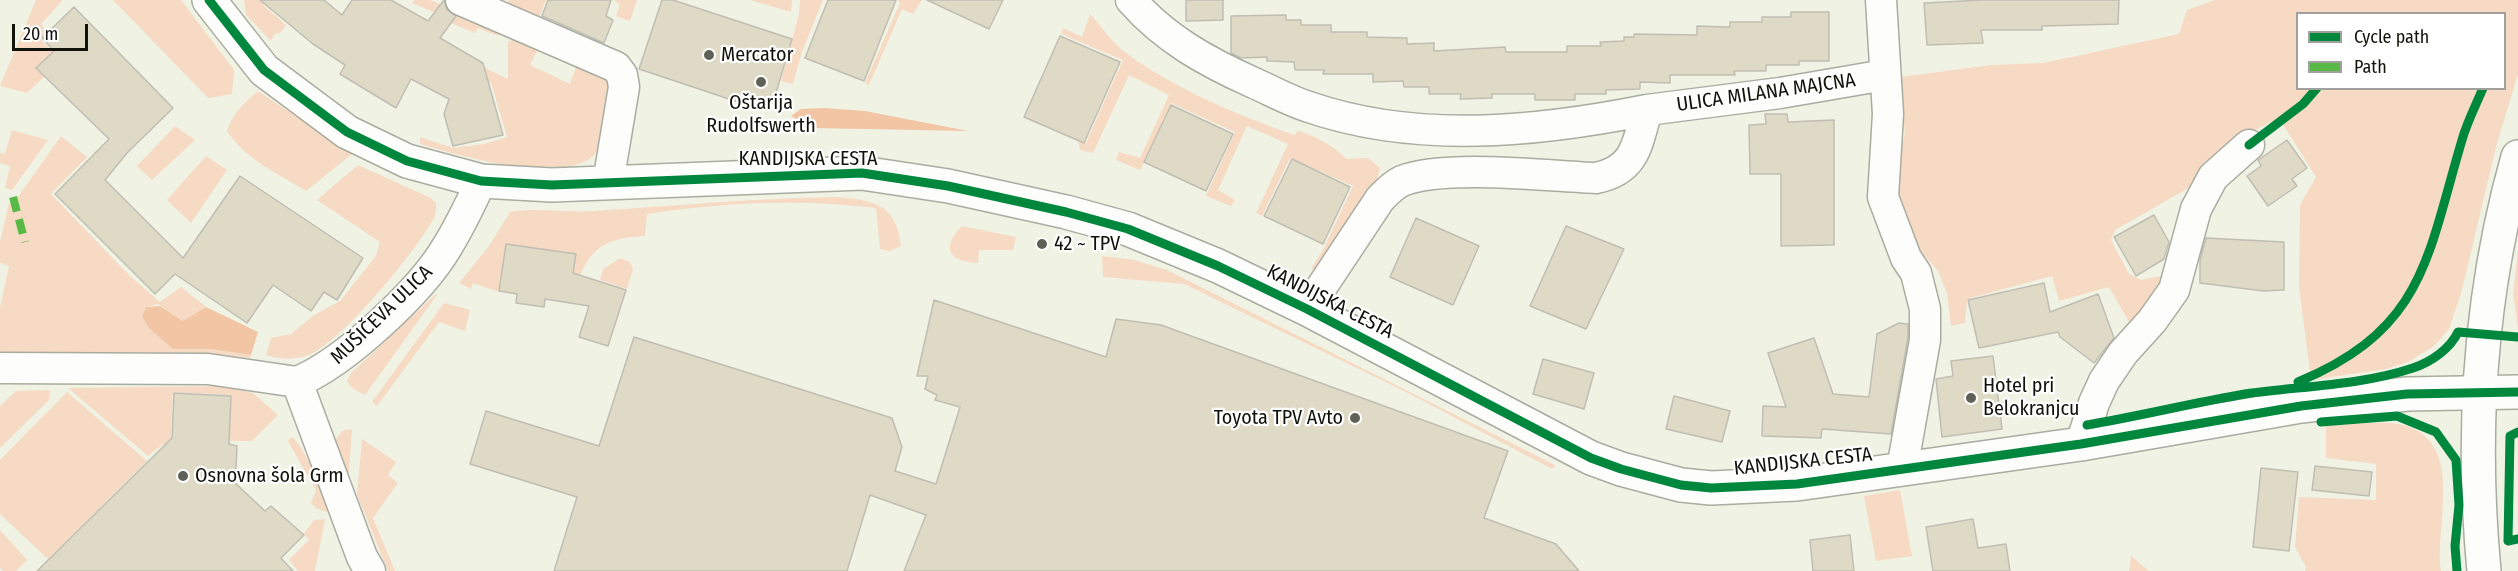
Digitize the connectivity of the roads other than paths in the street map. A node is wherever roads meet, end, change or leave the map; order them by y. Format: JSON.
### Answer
{"nodes":[{"id":1,"x":209,"y":0,"type":"edge"},
{"id":2,"x":461,"y":0,"type":"edge"},
{"id":3,"x":1131,"y":0,"type":"edge"},
{"id":4,"x":1881,"y":0,"type":"edge"},
{"id":5,"x":1885,"y":75,"type":"junction"},
{"id":6,"x":1647,"y":110,"type":"junction"},
{"id":7,"x":2248,"y":145,"type":"dead end"},
{"id":8,"x":2518,"y":157,"type":"edge"},
{"id":9,"x":481,"y":181,"type":"junction"},
{"id":10,"x":608,"y":183,"type":"junction"},
{"id":11,"x":1307,"y":309,"type":"junction"},
{"id":12,"x":0,"y":368,"type":"edge"},
{"id":13,"x":297,"y":382,"type":"junction"},
{"id":14,"x":2480,"y":392,"type":"junction"},
{"id":15,"x":2518,"y":392,"type":"edge"},
{"id":16,"x":2081,"y":444,"type":"junction"},
{"id":17,"x":1902,"y":469,"type":"junction"},
{"id":18,"x":370,"y":571,"type":"edge"},
{"id":19,"x":2484,"y":571,"type":"edge"}],
"edges":[{"from":1,"to":9,"type":"main road","name":"KANDIJSKA CESTA"},
{"from":2,"to":10,"type":"street"},
{"from":3,"to":6,"type":"street","name":"ULICA MILANA MAJCNA"},
{"from":4,"to":5,"type":"street","name":"ULICA MILANA MAJCNA"},
{"from":5,"to":6,"type":"street","name":"ULICA MILANA MAJCNA"},
{"from":5,"to":17,"type":"street","name":"ULICA MILANA MAJCNA"},
{"from":6,"to":11,"type":"street"},
{"from":7,"to":16,"type":"street"},
{"from":8,"to":14,"type":"main road"},
{"from":9,"to":10,"type":"main road","name":"KANDIJSKA CESTA"},
{"from":9,"to":13,"type":"street","name":"MUŠIČEVA ULICA"},
{"from":10,"to":11,"type":"main road","name":"KANDIJSKA CESTA"},
{"from":11,"to":17,"type":"main road","name":"KANDIJSKA CESTA"},
{"from":12,"to":13,"type":"street"},
{"from":13,"to":18,"type":"street"},
{"from":14,"to":15,"type":"main road","name":"KANDIJSKA CESTA"},
{"from":14,"to":16,"type":"main road","name":"KANDIJSKA CESTA"},
{"from":14,"to":19,"type":"main road"},
{"from":16,"to":17,"type":"main road","name":"KANDIJSKA CESTA"}]}
